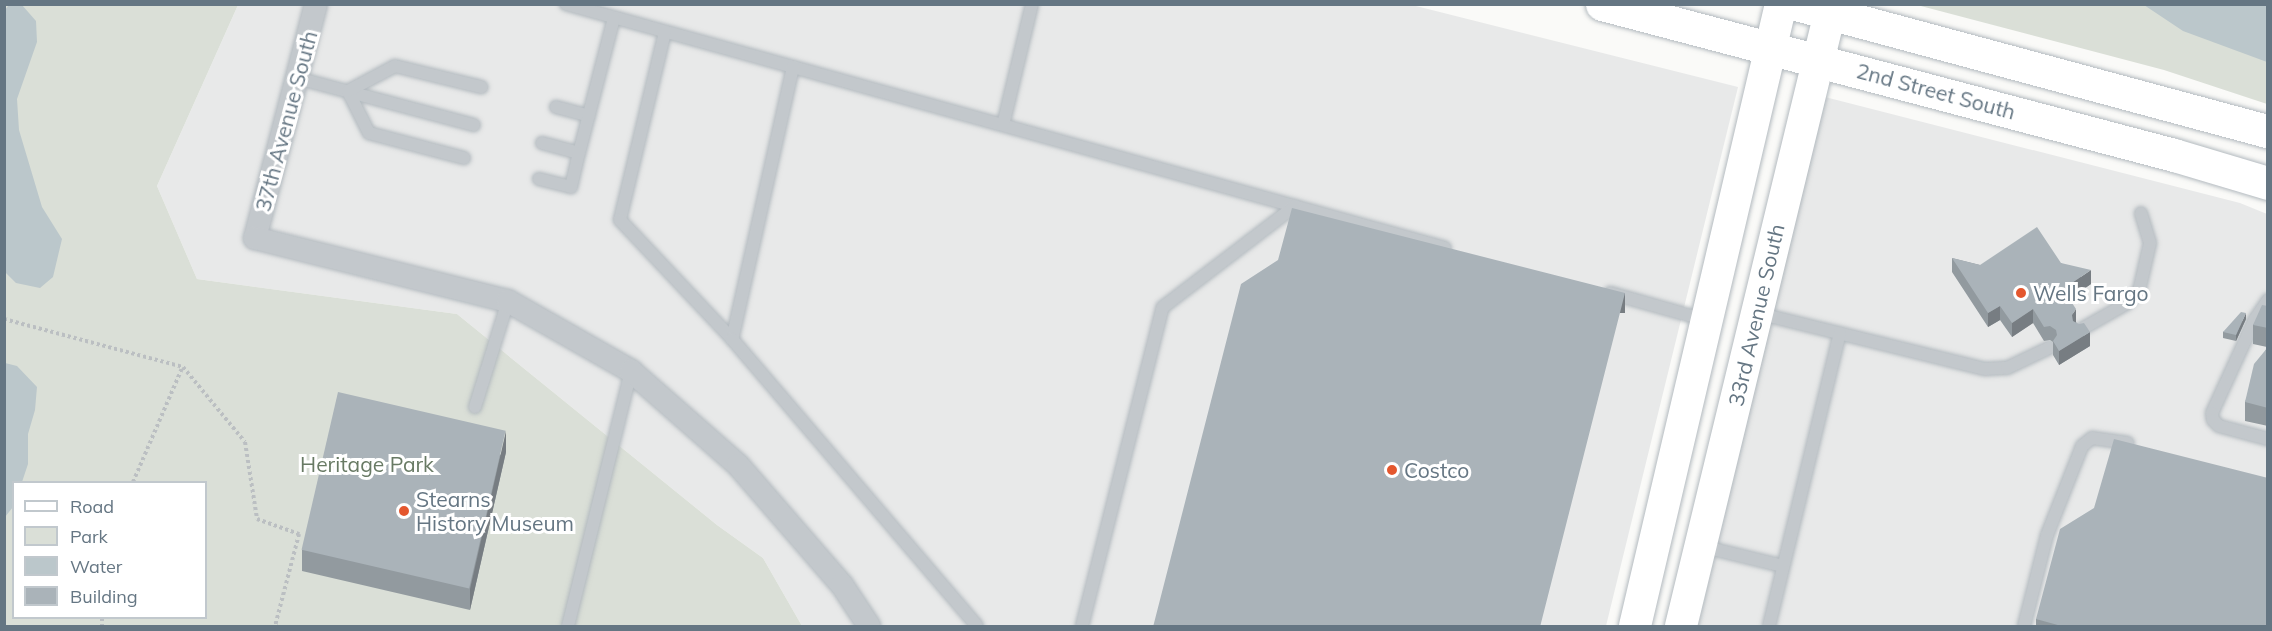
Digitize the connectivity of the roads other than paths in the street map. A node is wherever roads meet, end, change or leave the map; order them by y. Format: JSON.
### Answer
{"nodes":[{"id":1,"x":316,"y":4,"type":"edge"},
{"id":2,"x":566,"y":4,"type":"edge"},
{"id":3,"x":1032,"y":4,"type":"edge"},
{"id":4,"x":1602,"y":4,"type":"edge"},
{"id":5,"x":1781,"y":4,"type":"edge"},
{"id":6,"x":1796,"y":4,"type":"edge"},
{"id":7,"x":1831,"y":9,"type":"edge"},
{"id":8,"x":614,"y":18,"type":"junction"},
{"id":9,"x":665,"y":32,"type":"junction"},
{"id":10,"x":1770,"y":48,"type":"junction"},
{"id":11,"x":1818,"y":60,"type":"junction"},
{"id":12,"x":793,"y":67,"type":"junction"},
{"id":13,"x":297,"y":78,"type":"junction"},
{"id":14,"x":482,"y":87,"type":"dead end"},
{"id":15,"x":348,"y":91,"type":"junction"},
{"id":16,"x":556,"y":107,"type":"dead end"},
{"id":17,"x":589,"y":116,"type":"junction"},
{"id":18,"x":474,"y":124,"type":"dead end"},
{"id":19,"x":1003,"y":125,"type":"junction"},
{"id":20,"x":2268,"y":132,"type":"edge"},
{"id":21,"x":542,"y":143,"type":"dead end"},
{"id":22,"x":579,"y":153,"type":"junction"},
{"id":23,"x":464,"y":158,"type":"dead end"},
{"id":24,"x":539,"y":179,"type":"dead end"},
{"id":25,"x":2268,"y":183,"type":"edge"},
{"id":26,"x":1294,"y":206,"type":"junction"},
{"id":27,"x":2141,"y":213,"type":"dead end"},
{"id":28,"x":1457,"y":251,"type":"edge"},
{"id":29,"x":1594,"y":289,"type":"edge"},
{"id":30,"x":2268,"y":300,"type":"edge"},
{"id":31,"x":508,"y":301,"type":"junction"},
{"id":32,"x":1756,"y":312,"type":"junction"},
{"id":33,"x":1707,"y":320,"type":"junction"},
{"id":34,"x":2080,"y":330,"type":"edge"},
{"id":35,"x":1840,"y":333,"type":"junction"},
{"id":36,"x":732,"y":339,"type":"junction"},
{"id":37,"x":2049,"y":348,"type":"dead end"},
{"id":38,"x":631,"y":371,"type":"junction"},
{"id":39,"x":476,"y":407,"type":"dead end"},
{"id":40,"x":2268,"y":439,"type":"edge"},
{"id":41,"x":2136,"y":446,"type":"edge"},
{"id":42,"x":1700,"y":546,"type":"junction"},
{"id":43,"x":1783,"y":566,"type":"junction"},
{"id":44,"x":568,"y":627,"type":"edge"},
{"id":45,"x":869,"y":627,"type":"edge"},
{"id":46,"x":977,"y":627,"type":"edge"},
{"id":47,"x":1082,"y":627,"type":"edge"},
{"id":48,"x":1635,"y":627,"type":"edge"},
{"id":49,"x":1681,"y":627,"type":"edge"},
{"id":50,"x":1769,"y":627,"type":"edge"},
{"id":51,"x":2024,"y":627,"type":"edge"}],
"edges":[{"from":1,"to":13,"type":"street","name":"37th Avenue South"},
{"from":2,"to":8,"type":"lane"},
{"from":3,"to":19,"type":"lane"},
{"from":4,"to":10,"type":"main road","name":"2nd Street South"},
{"from":5,"to":10,"type":"main road"},
{"from":6,"to":7,"type":"main road"},
{"from":7,"to":11,"type":"main road","name":"33rd Avenue South"},
{"from":7,"to":20,"type":"main road"},
{"from":8,"to":9,"type":"lane"},
{"from":8,"to":17,"type":"lane"},
{"from":9,"to":12,"type":"lane"},
{"from":9,"to":36,"type":"lane"},
{"from":10,"to":11,"type":"main road","name":"2nd Street South"},
{"from":10,"to":33,"type":"main road"},
{"from":11,"to":25,"type":"main road","name":"2nd Street South"},
{"from":11,"to":32,"type":"main road","name":"33rd Avenue South"},
{"from":12,"to":19,"type":"lane"},
{"from":12,"to":36,"type":"lane"},
{"from":13,"to":15,"type":"lane"},
{"from":13,"to":31,"type":"street","name":"37th Avenue South"},
{"from":14,"to":15,"type":"lane"},
{"from":15,"to":18,"type":"lane"},
{"from":15,"to":23,"type":"lane"},
{"from":16,"to":17,"type":"lane"},
{"from":17,"to":22,"type":"lane"},
{"from":19,"to":26,"type":"lane"},
{"from":21,"to":22,"type":"lane"},
{"from":22,"to":24,"type":"lane"},
{"from":26,"to":28,"type":"lane"},
{"from":26,"to":47,"type":"lane"},
{"from":27,"to":34,"type":"lane"},
{"from":29,"to":33,"type":"lane"},
{"from":30,"to":40,"type":"lane"},
{"from":31,"to":38,"type":"street"},
{"from":31,"to":39,"type":"lane"},
{"from":32,"to":35,"type":"lane"},
{"from":32,"to":42,"type":"main road","name":"33rd Avenue South"},
{"from":33,"to":48,"type":"main road"},
{"from":35,"to":37,"type":"lane"},
{"from":35,"to":43,"type":"lane"},
{"from":36,"to":46,"type":"lane"},
{"from":38,"to":44,"type":"lane"},
{"from":38,"to":45,"type":"street"},
{"from":41,"to":51,"type":"lane"},
{"from":42,"to":43,"type":"lane"},
{"from":42,"to":49,"type":"main road","name":"33rd Avenue South"},
{"from":43,"to":50,"type":"lane"}]}
